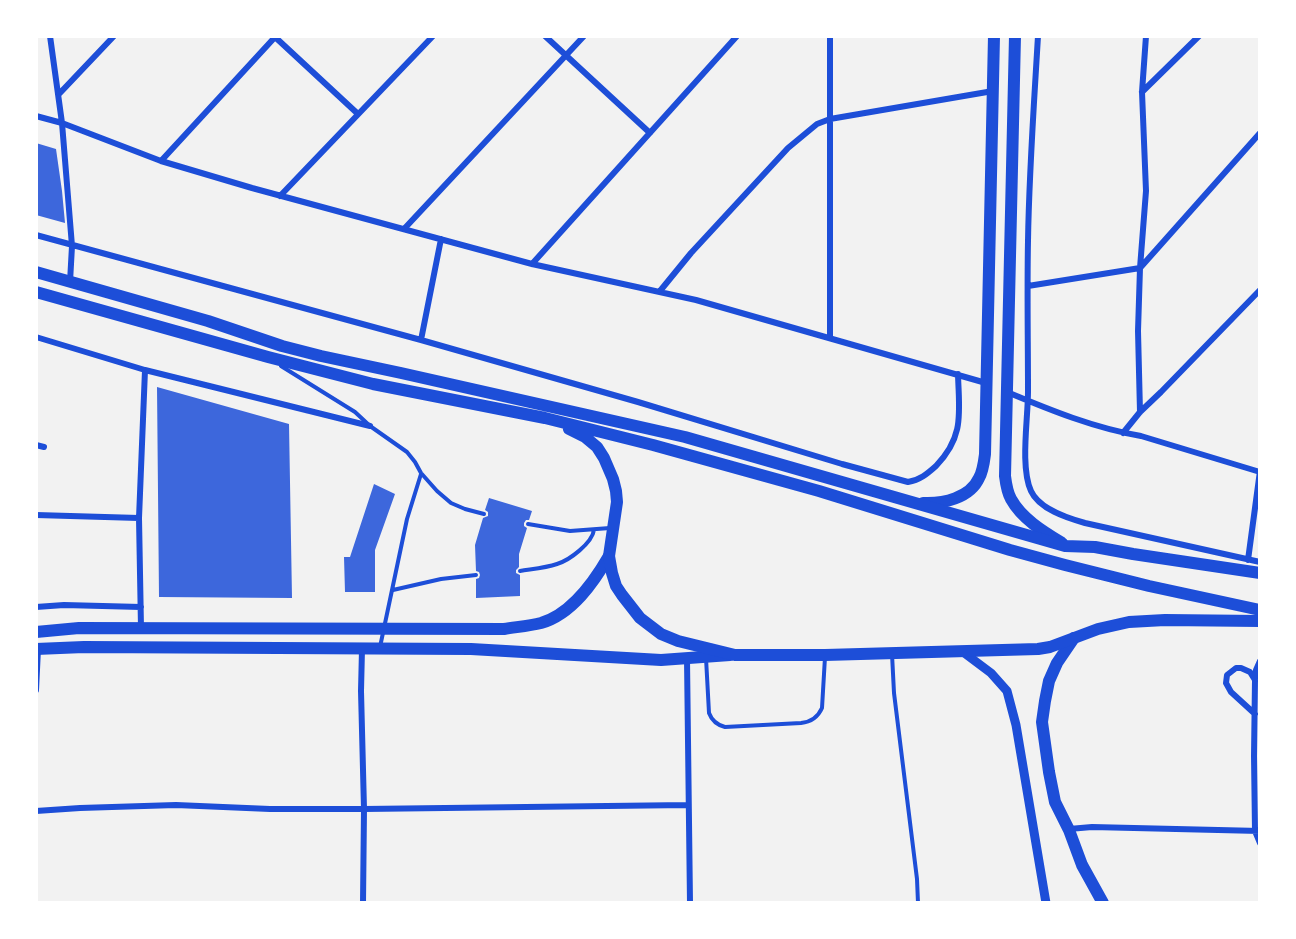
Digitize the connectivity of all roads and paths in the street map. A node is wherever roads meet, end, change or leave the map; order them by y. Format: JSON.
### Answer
{"nodes":[{"id":1,"x":50,"y":36,"type":"edge"},
{"id":2,"x":114,"y":36,"type":"edge"},
{"id":3,"x":433,"y":36,"type":"edge"},
{"id":4,"x":545,"y":36,"type":"edge"},
{"id":5,"x":584,"y":36,"type":"edge"},
{"id":6,"x":737,"y":36,"type":"edge"},
{"id":7,"x":830,"y":36,"type":"edge"},
{"id":8,"x":994,"y":36,"type":"edge"},
{"id":9,"x":1016,"y":36,"type":"edge"},
{"id":10,"x":1038,"y":36,"type":"edge"},
{"id":11,"x":1146,"y":36,"type":"edge"},
{"id":12,"x":1199,"y":36,"type":"edge"},
{"id":13,"x":275,"y":37,"type":"edge"},
{"id":14,"x":566,"y":55,"type":"junction"},
{"id":15,"x":993,"y":91,"type":"junction"},
{"id":16,"x":1142,"y":92,"type":"junction"},
{"id":17,"x":59,"y":94,"type":"junction"},
{"id":18,"x":358,"y":114,"type":"junction"},
{"id":19,"x":36,"y":116,"type":"edge"},
{"id":20,"x":830,"y":119,"type":"junction"},
{"id":21,"x":62,"y":123,"type":"junction"},
{"id":22,"x":1260,"y":132,"type":"edge"},
{"id":23,"x":650,"y":133,"type":"junction"},
{"id":24,"x":161,"y":161,"type":"junction"},
{"id":25,"x":280,"y":196,"type":"junction"},
{"id":26,"x":404,"y":229,"type":"junction"},
{"id":27,"x":36,"y":236,"type":"edge"},
{"id":28,"x":441,"y":239,"type":"junction"},
{"id":29,"x":72,"y":246,"type":"junction"},
{"id":30,"x":532,"y":264,"type":"junction"},
{"id":31,"x":1140,"y":268,"type":"junction"},
{"id":32,"x":36,"y":272,"type":"edge"},
{"id":33,"x":70,"y":282,"type":"junction"},
{"id":34,"x":1028,"y":286,"type":"junction"},
{"id":35,"x":1260,"y":290,"type":"edge"},
{"id":36,"x":660,"y":291,"type":"junction"},
{"id":37,"x":36,"y":292,"type":"edge"},
{"id":38,"x":36,"y":337,"type":"edge"},
{"id":39,"x":830,"y":338,"type":"junction"},
{"id":40,"x":421,"y":340,"type":"junction"},
{"id":41,"x":268,"y":357,"type":"junction"},
{"id":42,"x":144,"y":370,"type":"junction"},
{"id":43,"x":958,"y":374,"type":"junction"},
{"id":44,"x":986,"y":383,"type":"junction"},
{"id":45,"x":1007,"y":393,"type":"junction"},
{"id":46,"x":1028,"y":401,"type":"junction"},
{"id":47,"x":1140,"y":412,"type":"junction"},
{"id":48,"x":545,"y":418,"type":"junction"},
{"id":49,"x":370,"y":426,"type":"junction"},
{"id":50,"x":1123,"y":433,"type":"junction"},
{"id":51,"x":36,"y":445,"type":"edge"},
{"id":52,"x":44,"y":447,"type":"dead end"},
{"id":53,"x":842,"y":464,"type":"junction"},
{"id":54,"x":1260,"y":472,"type":"edge"},
{"id":55,"x":421,"y":473,"type":"junction"},
{"id":56,"x":837,"y":480,"type":"junction"},
{"id":57,"x":913,"y":502,"type":"junction"},
{"id":58,"x":484,"y":514,"type":"dead end"},
{"id":59,"x":36,"y":515,"type":"edge"},
{"id":60,"x":139,"y":518,"type":"junction"},
{"id":61,"x":528,"y":524,"type":"dead end"},
{"id":62,"x":614,"y":527,"type":"junction"},
{"id":63,"x":594,"y":530,"type":"junction"},
{"id":64,"x":1065,"y":546,"type":"junction"},
{"id":65,"x":609,"y":556,"type":"junction"},
{"id":66,"x":1248,"y":560,"type":"junction"},
{"id":67,"x":1260,"y":562,"type":"edge"},
{"id":68,"x":520,"y":571,"type":"dead end"},
{"id":69,"x":1260,"y":573,"type":"edge"},
{"id":70,"x":476,"y":575,"type":"dead end"},
{"id":71,"x":393,"y":590,"type":"junction"},
{"id":72,"x":36,"y":607,"type":"edge"},
{"id":73,"x":141,"y":607,"type":"junction"},
{"id":74,"x":1260,"y":610,"type":"edge"},
{"id":75,"x":1260,"y":621,"type":"edge"},
{"id":76,"x":141,"y":628,"type":"junction"},
{"id":77,"x":385,"y":628,"type":"junction"},
{"id":78,"x":36,"y":632,"type":"edge"},
{"id":79,"x":1074,"y":638,"type":"junction"},
{"id":80,"x":37,"y":649,"type":"edge"},
{"id":81,"x":362,"y":649,"type":"junction"},
{"id":82,"x":380,"y":649,"type":"junction"},
{"id":83,"x":963,"y":652,"type":"junction"},
{"id":84,"x":892,"y":654,"type":"junction"},
{"id":85,"x":735,"y":655,"type":"junction"},
{"id":86,"x":825,"y":655,"type":"junction"},
{"id":87,"x":705,"y":657,"type":"junction"},
{"id":88,"x":687,"y":659,"type":"junction"},
{"id":89,"x":1260,"y":661,"type":"edge"},
{"id":90,"x":1256,"y":680,"type":"junction"},
{"id":91,"x":36,"y":690,"type":"edge"},
{"id":92,"x":1255,"y":714,"type":"junction"},
{"id":93,"x":688,"y":805,"type":"junction"},
{"id":94,"x":364,"y":809,"type":"junction"},
{"id":95,"x":36,"y":811,"type":"edge"},
{"id":96,"x":1068,"y":830,"type":"junction"},
{"id":97,"x":1258,"y":831,"type":"edge"},
{"id":98,"x":1260,"y":843,"type":"edge"},
{"id":99,"x":363,"y":903,"type":"edge"},
{"id":100,"x":690,"y":903,"type":"edge"},
{"id":101,"x":918,"y":903,"type":"edge"},
{"id":102,"x":1046,"y":903,"type":"edge"},
{"id":103,"x":1103,"y":903,"type":"edge"}],
"edges":[{"from":1,"to":17,"type":"street"},
{"from":2,"to":17,"type":"street"},
{"from":3,"to":18,"type":"street"},
{"from":4,"to":14,"type":"street"},
{"from":5,"to":14,"type":"street"},
{"from":6,"to":23,"type":"street"},
{"from":7,"to":20,"type":"street"},
{"from":8,"to":15,"type":"main road"},
{"from":9,"to":45,"type":"main road"},
{"from":10,"to":34,"type":"street"},
{"from":11,"to":16,"type":"street"},
{"from":12,"to":16,"type":"street"},
{"from":13,"to":18,"type":"street"},
{"from":13,"to":24,"type":"street"},
{"from":14,"to":23,"type":"street"},
{"from":14,"to":26,"type":"street"},
{"from":15,"to":20,"type":"street"},
{"from":15,"to":44,"type":"main road"},
{"from":16,"to":31,"type":"street"},
{"from":17,"to":21,"type":"street"},
{"from":18,"to":25,"type":"street"},
{"from":19,"to":21,"type":"street"},
{"from":20,"to":36,"type":"street"},
{"from":20,"to":39,"type":"street"},
{"from":21,"to":24,"type":"street"},
{"from":21,"to":29,"type":"street"},
{"from":22,"to":31,"type":"street"},
{"from":23,"to":30,"type":"street"},
{"from":24,"to":25,"type":"street"},
{"from":25,"to":26,"type":"street"},
{"from":26,"to":28,"type":"street"},
{"from":27,"to":29,"type":"street"},
{"from":28,"to":30,"type":"street"},
{"from":28,"to":40,"type":"street"},
{"from":29,"to":33,"type":"street"},
{"from":29,"to":40,"type":"street"},
{"from":30,"to":36,"type":"street"},
{"from":31,"to":34,"type":"street"},
{"from":31,"to":47,"type":"street"},
{"from":32,"to":33,"type":"main road"},
{"from":33,"to":56,"type":"main road"},
{"from":34,"to":46,"type":"street"},
{"from":35,"to":47,"type":"street"},
{"from":36,"to":39,"type":"street"},
{"from":37,"to":41,"type":"main road"},
{"from":38,"to":42,"type":"street"},
{"from":39,"to":43,"type":"street"},
{"from":40,"to":53,"type":"street"},
{"from":41,"to":48,"type":"main road"},
{"from":41,"to":49,"type":"lane"},
{"from":42,"to":49,"type":"street"},
{"from":42,"to":60,"type":"street"},
{"from":43,"to":44,"type":"street"},
{"from":43,"to":53,"type":"street"},
{"from":44,"to":57,"type":"main road"},
{"from":45,"to":46,"type":"street"},
{"from":45,"to":64,"type":"main road"},
{"from":46,"to":50,"type":"street"},
{"from":46,"to":66,"type":"street"},
{"from":47,"to":50,"type":"street"},
{"from":48,"to":62,"type":"main road"},
{"from":48,"to":74,"type":"main road"},
{"from":49,"to":55,"type":"lane"},
{"from":50,"to":54,"type":"street"},
{"from":51,"to":52,"type":"street"},
{"from":53,"to":56,"type":"street"},
{"from":54,"to":66,"type":"street"},
{"from":55,"to":58,"type":"lane"},
{"from":55,"to":71,"type":"lane"},
{"from":56,"to":57,"type":"main road"},
{"from":57,"to":64,"type":"main road"},
{"from":59,"to":60,"type":"street"},
{"from":60,"to":73,"type":"street"},
{"from":61,"to":63,"type":"lane"},
{"from":62,"to":63,"type":"lane"},
{"from":62,"to":65,"type":"main road"},
{"from":63,"to":68,"type":"lane"},
{"from":64,"to":69,"type":"main road"},
{"from":65,"to":77,"type":"main road"},
{"from":65,"to":85,"type":"main road"},
{"from":66,"to":67,"type":"street"},
{"from":70,"to":71,"type":"lane"},
{"from":71,"to":77,"type":"lane"},
{"from":72,"to":73,"type":"street"},
{"from":73,"to":76,"type":"street"},
{"from":75,"to":79,"type":"main road"},
{"from":76,"to":77,"type":"main road"},
{"from":76,"to":78,"type":"main road"},
{"from":77,"to":82,"type":"lane"},
{"from":79,"to":83,"type":"main road"},
{"from":79,"to":96,"type":"main road"},
{"from":80,"to":81,"type":"main road"},
{"from":80,"to":91,"type":"street"},
{"from":81,"to":82,"type":"main road"},
{"from":81,"to":94,"type":"street"},
{"from":82,"to":88,"type":"main road"},
{"from":83,"to":84,"type":"main road"},
{"from":83,"to":102,"type":"street"},
{"from":84,"to":86,"type":"main road"},
{"from":84,"to":101,"type":"lane"},
{"from":85,"to":86,"type":"main road"},
{"from":85,"to":87,"type":"main road"},
{"from":86,"to":87,"type":"lane"},
{"from":87,"to":88,"type":"main road"},
{"from":88,"to":93,"type":"street"},
{"from":89,"to":90,"type":"street"},
{"from":90,"to":92,"type":"street"},
{"from":90,"to":92,"type":"street"},
{"from":92,"to":97,"type":"street"},
{"from":93,"to":94,"type":"street"},
{"from":93,"to":100,"type":"street"},
{"from":94,"to":95,"type":"street"},
{"from":94,"to":99,"type":"street"},
{"from":96,"to":97,"type":"street"},
{"from":96,"to":103,"type":"main road"},
{"from":97,"to":98,"type":"street"}]}
